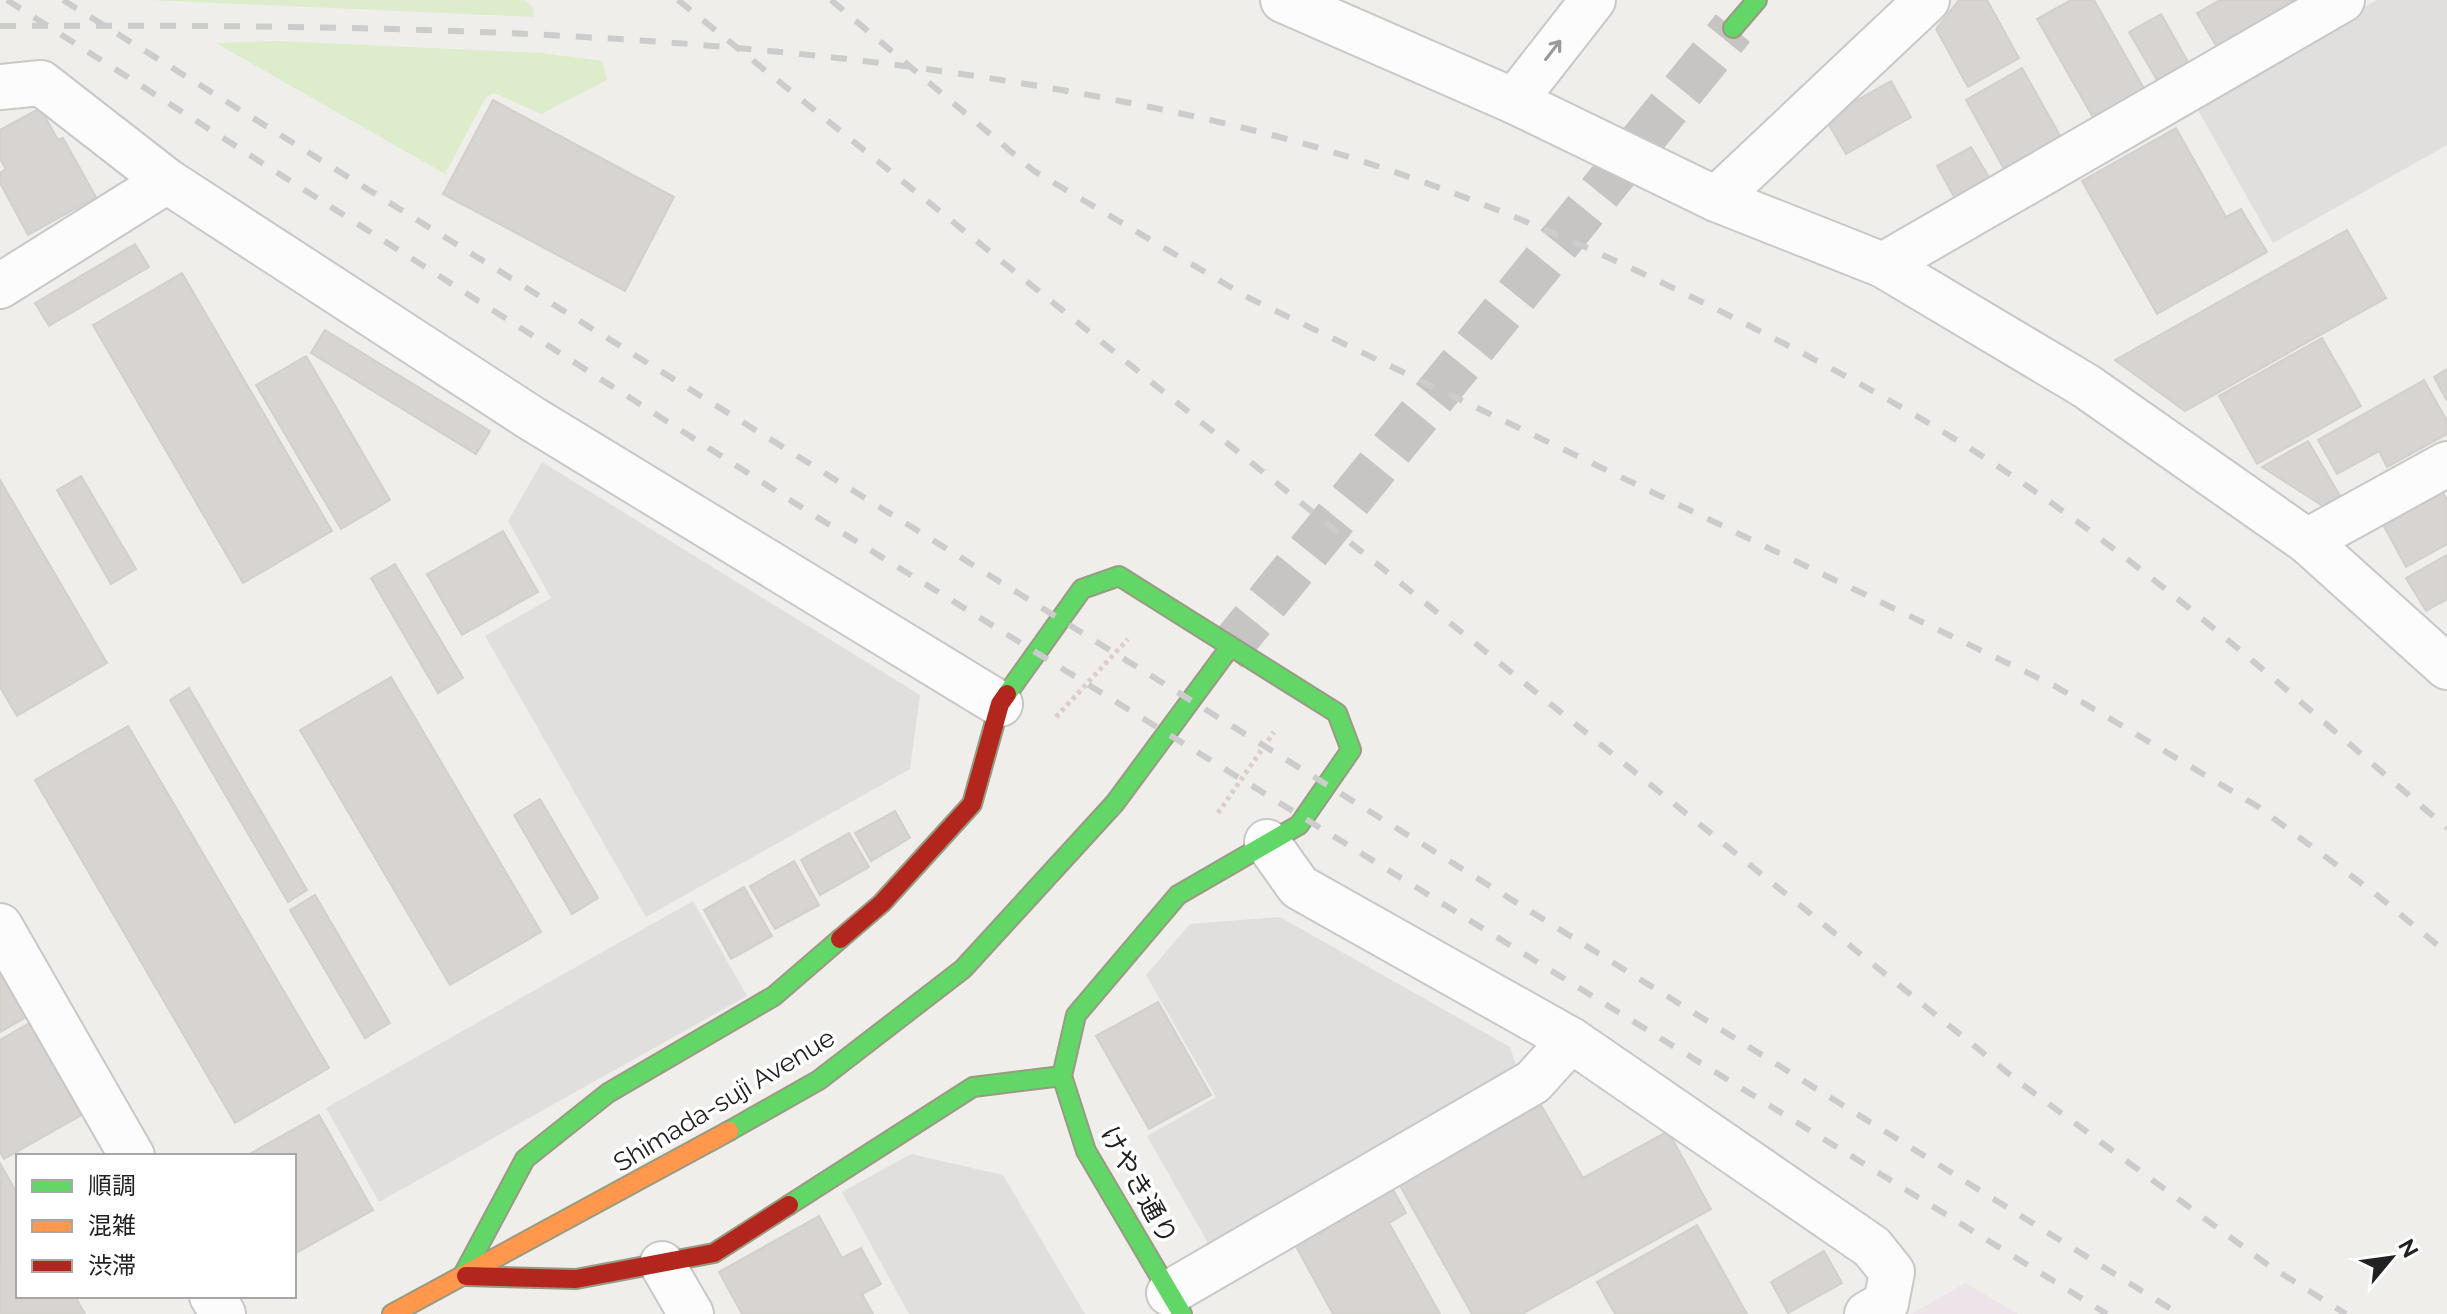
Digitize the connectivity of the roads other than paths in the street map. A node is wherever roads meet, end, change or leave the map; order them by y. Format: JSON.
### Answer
{"nodes":[{"id":1,"x":1283,"y":0,"type":"edge"},
{"id":2,"x":1593,"y":0,"type":"edge"},
{"id":3,"x":1757,"y":0,"type":"edge"},
{"id":4,"x":1927,"y":0,"type":"edge"},
{"id":5,"x":2342,"y":0,"type":"edge"},
{"id":6,"x":1733,"y":28,"type":"tunnel mouth"},
{"id":7,"x":0,"y":87,"type":"edge"},
{"id":8,"x":1514,"y":101,"type":"junction"},
{"id":9,"x":167,"y":181,"type":"junction"},
{"id":10,"x":1716,"y":199,"type":"junction"},
{"id":11,"x":1883,"y":265,"type":"junction"},
{"id":12,"x":0,"y":286,"type":"edge"},
{"id":13,"x":2447,"y":464,"type":"edge"},
{"id":14,"x":2307,"y":541,"type":"junction"},
{"id":15,"x":1225,"y":654,"type":"tunnel mouth"},
{"id":16,"x":2447,"y":667,"type":"edge"},
{"id":17,"x":1000,"y":704,"type":"junction"},
{"id":18,"x":1267,"y":842,"type":"junction"},
{"id":19,"x":0,"y":926,"type":"edge"},
{"id":20,"x":1571,"y":1040,"type":"junction"},
{"id":21,"x":1062,"y":1076,"type":"junction"},
{"id":22,"x":131,"y":1154,"type":"edge"},
{"id":23,"x":662,"y":1264,"type":"junction"},
{"id":24,"x":463,"y":1275,"type":"junction"},
{"id":25,"x":1176,"y":1304,"type":"edge"},
{"id":26,"x":392,"y":1314,"type":"edge"},
{"id":27,"x":691,"y":1314,"type":"edge"},
{"id":28,"x":1867,"y":1314,"type":"edge"}],
"edges":[{"from":1,"to":8,"type":"street"},
{"from":8,"to":2,"type":"street","one_way":true},
{"from":3,"to":6,"type":"street"},
{"from":4,"to":10,"type":"street"},
{"from":5,"to":11,"type":"street"},
{"from":7,"to":9,"type":"street"},
{"from":8,"to":10,"type":"street"},
{"from":9,"to":12,"type":"street"},
{"from":9,"to":17,"type":"street"},
{"from":10,"to":11,"type":"street"},
{"from":11,"to":14,"type":"street"},
{"from":13,"to":14,"type":"street"},
{"from":14,"to":16,"type":"street"},
{"from":15,"to":24,"type":"street","name":"Shimada-suji Avenue"},
{"from":17,"to":18,"type":"street"},
{"from":17,"to":24,"type":"street"},
{"from":18,"to":20,"type":"street"},
{"from":18,"to":21,"type":"street"},
{"from":19,"to":22,"type":"street"},
{"from":20,"to":25,"type":"street"},
{"from":20,"to":28,"type":"street"},
{"from":21,"to":23,"type":"street"},
{"from":21,"to":25,"type":"street","name":"けやき通り"},
{"from":23,"to":24,"type":"street"},
{"from":23,"to":27,"type":"street"},
{"from":24,"to":26,"type":"street","name":"Shimada-suji Avenue"}]}
